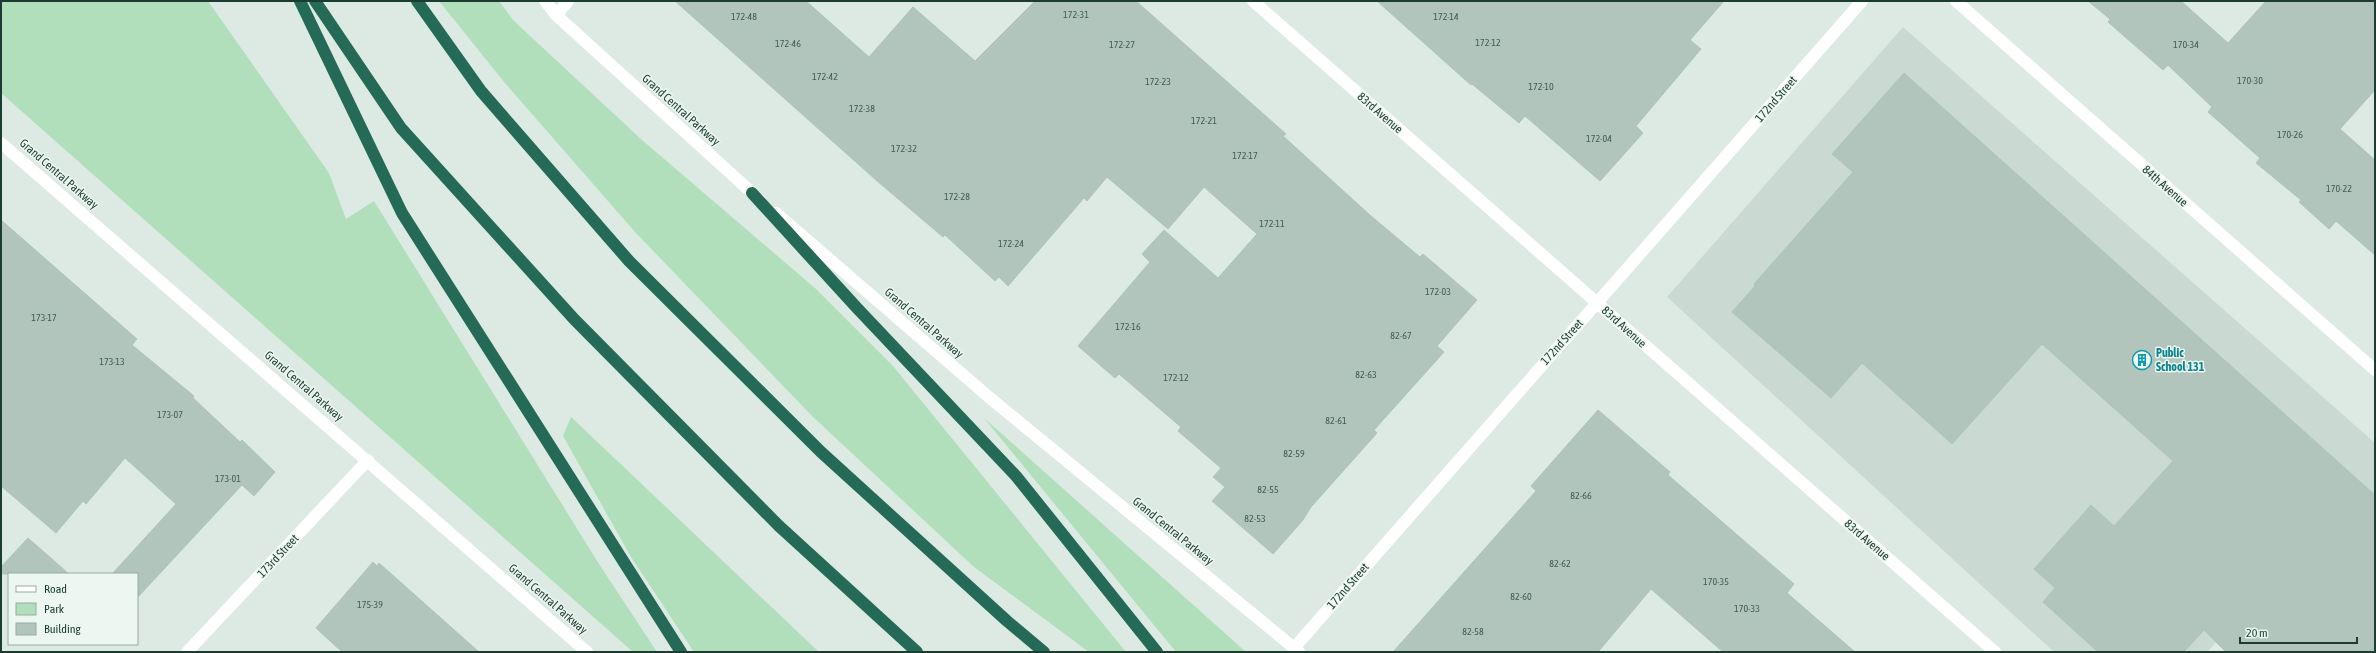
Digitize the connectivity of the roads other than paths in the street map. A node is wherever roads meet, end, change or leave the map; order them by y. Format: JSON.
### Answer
{"nodes":[{"id":1,"x":300,"y":1,"type":"edge"},
{"id":2,"x":315,"y":1,"type":"edge"},
{"id":3,"x":417,"y":1,"type":"edge"},
{"id":4,"x":545,"y":1,"type":"edge"},
{"id":5,"x":568,"y":1,"type":"edge"},
{"id":6,"x":1253,"y":1,"type":"edge"},
{"id":7,"x":1862,"y":1,"type":"edge"},
{"id":8,"x":1956,"y":1,"type":"edge"},
{"id":9,"x":556,"y":15,"type":"junction"},
{"id":10,"x":1,"y":143,"type":"edge"},
{"id":11,"x":752,"y":193,"type":"junction"},
{"id":12,"x":1597,"y":302,"type":"junction"},
{"id":13,"x":2375,"y":370,"type":"edge"},
{"id":14,"x":368,"y":460,"type":"junction"},
{"id":15,"x":1296,"y":650,"type":"edge"},
{"id":16,"x":187,"y":652,"type":"edge"},
{"id":17,"x":588,"y":652,"type":"edge"},
{"id":18,"x":680,"y":652,"type":"edge"},
{"id":19,"x":917,"y":652,"type":"edge"},
{"id":20,"x":1044,"y":652,"type":"edge"},
{"id":21,"x":1157,"y":652,"type":"edge"},
{"id":22,"x":1994,"y":652,"type":"edge"}],
"edges":[{"from":1,"to":18,"type":"highway"},
{"from":2,"to":19,"type":"highway"},
{"from":3,"to":20,"type":"highway"},
{"from":4,"to":9,"type":"street","name":"Grand Central Parkway"},
{"from":5,"to":9,"type":"street"},
{"from":6,"to":12,"type":"street","name":"83rd Avenue"},
{"from":7,"to":12,"type":"street","name":"172nd Street"},
{"from":8,"to":13,"type":"street","name":"84th Avenue"},
{"from":9,"to":11,"type":"street","name":"Grand Central Parkway"},
{"from":10,"to":14,"type":"street","name":"Grand Central Parkway"},
{"from":11,"to":15,"type":"street","name":"Grand Central Parkway"},
{"from":11,"to":21,"type":"highway"},
{"from":12,"to":15,"type":"street","name":"172nd Street"},
{"from":12,"to":22,"type":"street","name":"83rd Avenue"},
{"from":14,"to":16,"type":"street","name":"173rd Street"},
{"from":14,"to":17,"type":"street","name":"Grand Central Parkway"}]}
